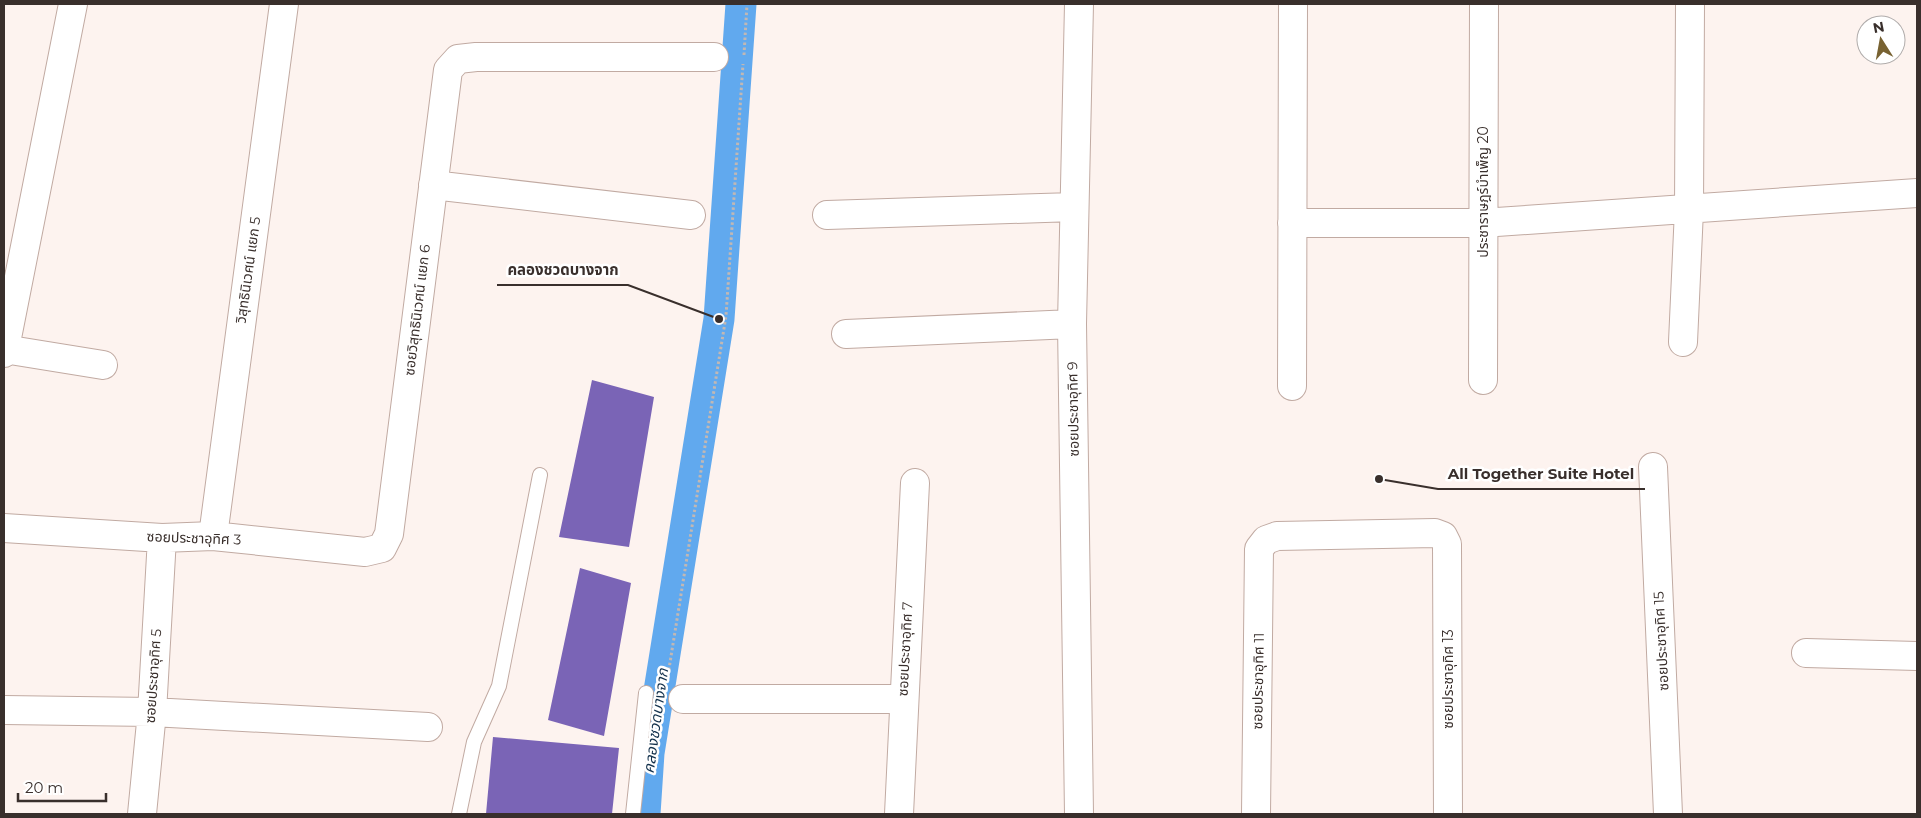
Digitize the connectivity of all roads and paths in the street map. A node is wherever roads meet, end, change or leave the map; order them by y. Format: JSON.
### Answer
{"nodes":[{"id":1,"x":73,"y":4,"type":"edge"},
{"id":2,"x":284,"y":4,"type":"edge"},
{"id":3,"x":748,"y":4,"type":"edge"},
{"id":4,"x":1079,"y":4,"type":"edge"},
{"id":5,"x":1294,"y":4,"type":"edge"},
{"id":6,"x":1484,"y":4,"type":"edge"},
{"id":7,"x":1690,"y":4,"type":"edge"},
{"id":8,"x":714,"y":57,"type":"dead end"},
{"id":9,"x":434,"y":185,"type":"junction"},
{"id":10,"x":1917,"y":192,"type":"edge"},
{"id":11,"x":1074,"y":207,"type":"junction"},
{"id":12,"x":1689,"y":210,"type":"junction"},
{"id":13,"x":828,"y":214,"type":"dead end"},
{"id":14,"x":691,"y":215,"type":"dead end"},
{"id":15,"x":1292,"y":223,"type":"junction"},
{"id":16,"x":1482,"y":223,"type":"junction"},
{"id":17,"x":1072,"y":324,"type":"junction"},
{"id":18,"x":846,"y":334,"type":"dead end"},
{"id":19,"x":1684,"y":342,"type":"dead end"},
{"id":20,"x":4,"y":351,"type":"edge"},
{"id":21,"x":103,"y":365,"type":"dead end"},
{"id":22,"x":1483,"y":380,"type":"dead end"},
{"id":23,"x":1292,"y":386,"type":"dead end"},
{"id":24,"x":1653,"y":467,"type":"dead end"},
{"id":25,"x":540,"y":475,"type":"dead end"},
{"id":26,"x":914,"y":483,"type":"dead end"},
{"id":27,"x":4,"y":528,"type":"edge"},
{"id":28,"x":213,"y":536,"type":"junction"},
{"id":29,"x":162,"y":538,"type":"junction"},
{"id":30,"x":382,"y":548,"type":"joint"},
{"id":31,"x":1259,"y":549,"type":"joint"},
{"id":32,"x":1806,"y":653,"type":"dead end"},
{"id":33,"x":1917,"y":656,"type":"edge"},
{"id":34,"x":668,"y":677,"type":"dead end"},
{"id":35,"x":646,"y":693,"type":"dead end"},
{"id":36,"x":683,"y":699,"type":"dead end"},
{"id":37,"x":903,"y":699,"type":"junction"},
{"id":38,"x":4,"y":710,"type":"edge"},
{"id":39,"x":152,"y":712,"type":"junction"},
{"id":40,"x":428,"y":727,"type":"dead end"},
{"id":41,"x":142,"y":814,"type":"edge"},
{"id":42,"x":459,"y":814,"type":"edge"},
{"id":43,"x":633,"y":814,"type":"edge"},
{"id":44,"x":899,"y":814,"type":"edge"},
{"id":45,"x":1079,"y":814,"type":"edge"},
{"id":46,"x":1256,"y":814,"type":"edge"},
{"id":47,"x":1448,"y":814,"type":"edge"},
{"id":48,"x":1668,"y":814,"type":"edge"}],
"edges":[{"from":1,"to":20,"type":"street"},
{"from":2,"to":28,"type":"street","name":"วิสุทธินิเวศน์ แยก 5"},
{"from":3,"to":34,"type":"path"},
{"from":4,"to":11,"type":"street","name":"ซอยประชาอุทิศ 9"},
{"from":5,"to":15,"type":"street"},
{"from":6,"to":16,"type":"street","name":"ประชาราษฎร์บำเพ็ญ 20"},
{"from":7,"to":12,"type":"street"},
{"from":8,"to":9,"type":"street","name":"ซอยวิสุทธินิเวศน์ แยก 6"},
{"from":9,"to":14,"type":"street"},
{"from":9,"to":30,"type":"street","name":"ซอยวิสุทธินิเวศน์ แยก 6"},
{"from":10,"to":12,"type":"street"},
{"from":11,"to":13,"type":"street"},
{"from":11,"to":17,"type":"street","name":"ซอยประชาอุทิศ 9"},
{"from":12,"to":16,"type":"street"},
{"from":12,"to":19,"type":"street"},
{"from":15,"to":16,"type":"street"},
{"from":15,"to":23,"type":"street"},
{"from":16,"to":22,"type":"street","name":"ประชาราษฎร์บำเพ็ญ 20"},
{"from":17,"to":18,"type":"street"},
{"from":17,"to":45,"type":"street","name":"ซอยประชาอุทิศ 9"},
{"from":20,"to":21,"type":"street"},
{"from":24,"to":48,"type":"street","name":"ซอยประชาอุทิศ 15"},
{"from":25,"to":42,"type":"lane"},
{"from":26,"to":37,"type":"street","name":"ซอยประชาอุทิศ 7"},
{"from":27,"to":29,"type":"street","name":"ซอยประชาอุทิศ 3"},
{"from":28,"to":29,"type":"street","name":"ซอยประชาอุทิศ 3"},
{"from":28,"to":30,"type":"street","name":"ซอยประชาอุทิศ 3"},
{"from":29,"to":39,"type":"street","name":"ซอยประชาอุทิศ 5"},
{"from":31,"to":46,"type":"street","name":"ซอยประชาอุทิศ 11"},
{"from":31,"to":47,"type":"street","name":"ซอยประชาอุทิศ 13"},
{"from":32,"to":33,"type":"street"},
{"from":35,"to":43,"type":"lane"},
{"from":36,"to":37,"type":"street"},
{"from":37,"to":44,"type":"street","name":"ซอยประชาอุทิศ 7"},
{"from":38,"to":39,"type":"street"},
{"from":39,"to":40,"type":"street"},
{"from":39,"to":41,"type":"street","name":"ซอยประชาอุทิศ 5"}]}
